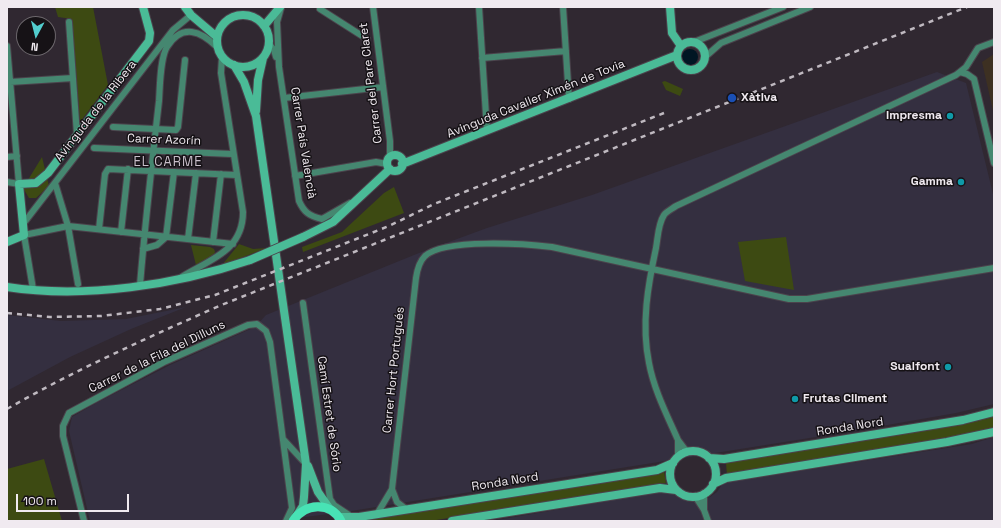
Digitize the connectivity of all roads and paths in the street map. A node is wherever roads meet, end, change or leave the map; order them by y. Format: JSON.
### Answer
{"nodes":[{"id":1,"x":143,"y":7,"type":"edge"},
{"id":2,"x":185,"y":7,"type":"edge"},
{"id":3,"x":281,"y":7,"type":"edge"},
{"id":4,"x":373,"y":7,"type":"edge"},
{"id":5,"x":478,"y":7,"type":"edge"},
{"id":6,"x":563,"y":7,"type":"edge"},
{"id":7,"x":670,"y":7,"type":"edge"},
{"id":8,"x":783,"y":7,"type":"edge"},
{"id":9,"x":810,"y":7,"type":"edge"},
{"id":10,"x":320,"y":8,"type":"dead end"},
{"id":11,"x":191,"y":15,"type":"junction"},
{"id":12,"x":69,"y":22,"type":"dead end"},
{"id":13,"x":264,"y":26,"type":"junction"},
{"id":14,"x":217,"y":37,"type":"junction"},
{"id":15,"x":367,"y":39,"type":"dead end"},
{"id":16,"x":694,"y":42,"type":"junction"},
{"id":17,"x":994,"y":42,"type":"edge"},
{"id":18,"x":269,"y":44,"type":"junction"},
{"id":19,"x":7,"y":46,"type":"edge"},
{"id":20,"x":681,"y":46,"type":"junction"},
{"id":21,"x":217,"y":47,"type":"junction"},
{"id":22,"x":566,"y":51,"type":"junction"},
{"id":23,"x":678,"y":55,"type":"junction"},
{"id":24,"x":222,"y":57,"type":"junction"},
{"id":25,"x":264,"y":57,"type":"junction"},
{"id":26,"x":705,"y":57,"type":"junction"},
{"id":27,"x":482,"y":58,"type":"junction"},
{"id":28,"x":185,"y":60,"type":"dead end"},
{"id":29,"x":234,"y":66,"type":"junction"},
{"id":30,"x":279,"y":66,"type":"junction"},
{"id":31,"x":960,"y":72,"type":"junction"},
{"id":32,"x":73,"y":78,"type":"junction"},
{"id":33,"x":10,"y":82,"type":"junction"},
{"id":34,"x":383,"y":87,"type":"junction"},
{"id":35,"x":284,"y":98,"type":"junction"},
{"id":36,"x":569,"y":98,"type":"junction"},
{"id":37,"x":256,"y":116,"type":"junction"},
{"id":38,"x":113,"y":127,"type":"dead end"},
{"id":39,"x":155,"y":130,"type":"junction"},
{"id":40,"x":487,"y":131,"type":"junction"},
{"id":41,"x":77,"y":135,"type":"junction"},
{"id":42,"x":94,"y":148,"type":"dead end"},
{"id":43,"x":154,"y":150,"type":"junction"},
{"id":44,"x":232,"y":154,"type":"junction"},
{"id":45,"x":17,"y":156,"type":"junction"},
{"id":46,"x":7,"y":157,"type":"edge"},
{"id":47,"x":389,"y":163,"type":"junction"},
{"id":48,"x":994,"y":163,"type":"edge"},
{"id":49,"x":402,"y":164,"type":"junction"},
{"id":50,"x":128,"y":169,"type":"junction"},
{"id":51,"x":151,"y":171,"type":"junction"},
{"id":52,"x":174,"y":172,"type":"junction"},
{"id":53,"x":196,"y":172,"type":"junction"},
{"id":54,"x":221,"y":174,"type":"junction"},
{"id":55,"x":236,"y":175,"type":"junction"},
{"id":56,"x":295,"y":176,"type":"junction"},
{"id":57,"x":7,"y":182,"type":"edge"},
{"id":58,"x":55,"y":183,"type":"junction"},
{"id":59,"x":19,"y":184,"type":"junction"},
{"id":60,"x":357,"y":199,"type":"junction"},
{"id":61,"x":23,"y":224,"type":"junction"},
{"id":62,"x":68,"y":226,"type":"junction"},
{"id":63,"x":99,"y":229,"type":"junction"},
{"id":64,"x":121,"y":232,"type":"junction"},
{"id":65,"x":144,"y":234,"type":"junction"},
{"id":66,"x":24,"y":235,"type":"junction"},
{"id":67,"x":166,"y":237,"type":"junction"},
{"id":68,"x":188,"y":239,"type":"junction"},
{"id":69,"x":7,"y":242,"type":"edge"},
{"id":70,"x":214,"y":242,"type":"junction"},
{"id":71,"x":233,"y":244,"type":"junction"},
{"id":72,"x":143,"y":249,"type":"junction"},
{"id":73,"x":652,"y":268,"type":"junction"},
{"id":74,"x":994,"y":268,"type":"edge"},
{"id":75,"x":178,"y":279,"type":"junction"},
{"id":76,"x":78,"y":284,"type":"dead end"},
{"id":77,"x":140,"y":285,"type":"junction"},
{"id":78,"x":7,"y":287,"type":"edge"},
{"id":79,"x":33,"y":290,"type":"junction"},
{"id":80,"x":303,"y":303,"type":"dead end"},
{"id":81,"x":994,"y":412,"type":"edge"},
{"id":82,"x":994,"y":432,"type":"edge"},
{"id":83,"x":283,"y":439,"type":"junction"},
{"id":84,"x":678,"y":440,"type":"junction"},
{"id":85,"x":687,"y":452,"type":"junction"},
{"id":86,"x":709,"y":458,"type":"junction"},
{"id":87,"x":675,"y":460,"type":"junction"},
{"id":88,"x":306,"y":462,"type":"junction"},
{"id":89,"x":713,"y":484,"type":"junction"},
{"id":90,"x":392,"y":489,"type":"junction"},
{"id":91,"x":676,"y":490,"type":"junction"},
{"id":92,"x":704,"y":493,"type":"junction"},
{"id":93,"x":695,"y":496,"type":"junction"},
{"id":94,"x":330,"y":509,"type":"junction"},
{"id":95,"x":406,"y":509,"type":"junction"},
{"id":96,"x":704,"y":510,"type":"junction"},
{"id":97,"x":377,"y":514,"type":"junction"},
{"id":98,"x":352,"y":517,"type":"junction"},
{"id":99,"x":295,"y":518,"type":"edge"},
{"id":100,"x":340,"y":519,"type":"edge"},
{"id":101,"x":84,"y":521,"type":"edge"},
{"id":102,"x":286,"y":521,"type":"edge"},
{"id":103,"x":452,"y":521,"type":"edge"},
{"id":104,"x":708,"y":521,"type":"edge"}],
"edges":[{"from":1,"to":41,"type":"street","name":"Avinguda de la Ribera"},
{"from":2,"to":11,"type":"street"},
{"from":3,"to":13,"type":"street"},
{"from":3,"to":30,"type":"street"},
{"from":4,"to":34,"type":"street","name":"Carrer del Pare Claret"},
{"from":5,"to":27,"type":"street"},
{"from":6,"to":22,"type":"street"},
{"from":7,"to":20,"type":"street"},
{"from":8,"to":16,"type":"street"},
{"from":9,"to":26,"type":"street"},
{"from":10,"to":15,"type":"street"},
{"from":11,"to":14,"type":"street"},
{"from":11,"to":58,"type":"street","name":"Avinguda de la Ribera"},
{"from":12,"to":32,"type":"street"},
{"from":13,"to":14,"type":"street"},
{"from":13,"to":18,"type":"street"},
{"from":14,"to":21,"type":"street"},
{"from":16,"to":20,"type":"street"},
{"from":16,"to":26,"type":"street"},
{"from":17,"to":31,"type":"street"},
{"from":18,"to":25,"type":"street"},
{"from":18,"to":30,"type":"street"},
{"from":19,"to":33,"type":"street"},
{"from":20,"to":23,"type":"street"},
{"from":21,"to":24,"type":"street"},
{"from":21,"to":39,"type":"street"},
{"from":22,"to":27,"type":"street"},
{"from":22,"to":36,"type":"street"},
{"from":23,"to":26,"type":"street"},
{"from":23,"to":36,"type":"street","name":"Avinguda Cavaller Ximén de Tovia"},
{"from":24,"to":29,"type":"street"},
{"from":24,"to":44,"type":"street"},
{"from":25,"to":29,"type":"street"},
{"from":25,"to":37,"type":"street"},
{"from":27,"to":40,"type":"street"},
{"from":28,"to":39,"type":"street"},
{"from":29,"to":37,"type":"street"},
{"from":30,"to":35,"type":"street","name":"Carrer País Valencià"},
{"from":31,"to":48,"type":"street"},
{"from":31,"to":73,"type":"street"},
{"from":32,"to":33,"type":"street"},
{"from":32,"to":41,"type":"street"},
{"from":33,"to":45,"type":"street"},
{"from":34,"to":35,"type":"street"},
{"from":34,"to":47,"type":"street","name":"Carrer del Pare Claret"},
{"from":35,"to":56,"type":"street","name":"Carrer País Valencià"},
{"from":36,"to":40,"type":"street","name":"Avinguda Cavaller Ximén de Tovia"},
{"from":37,"to":88,"type":"street"},
{"from":38,"to":39,"type":"street"},
{"from":39,"to":43,"type":"street"},
{"from":40,"to":49,"type":"street","name":"Avinguda Cavaller Ximén de Tovia"},
{"from":41,"to":59,"type":"street","name":"Avinguda de la Ribera"},
{"from":42,"to":43,"type":"street","name":"Carrer Azorín"},
{"from":43,"to":44,"type":"street","name":"Carrer Azorín"},
{"from":43,"to":51,"type":"street"},
{"from":44,"to":55,"type":"street"},
{"from":45,"to":46,"type":"street"},
{"from":45,"to":59,"type":"street"},
{"from":47,"to":49,"type":"street","name":"Avinguda Cavaller Ximén de Tovia"},
{"from":47,"to":49,"type":"street"},
{"from":47,"to":56,"type":"street"},
{"from":47,"to":60,"type":"street"},
{"from":50,"to":51,"type":"street"},
{"from":50,"to":63,"type":"street"},
{"from":50,"to":64,"type":"street"},
{"from":51,"to":52,"type":"street"},
{"from":51,"to":65,"type":"street"},
{"from":52,"to":53,"type":"street"},
{"from":52,"to":67,"type":"street"},
{"from":53,"to":54,"type":"street"},
{"from":53,"to":68,"type":"street"},
{"from":54,"to":55,"type":"street"},
{"from":54,"to":70,"type":"street"},
{"from":55,"to":71,"type":"street"},
{"from":56,"to":60,"type":"street","name":"Carrer País Valencià"},
{"from":57,"to":59,"type":"street"},
{"from":58,"to":61,"type":"street","name":"Avinguda de la Ribera"},
{"from":58,"to":62,"type":"street"},
{"from":59,"to":61,"type":"street"},
{"from":60,"to":75,"type":"street","bridge":true},
{"from":61,"to":66,"type":"street"},
{"from":62,"to":63,"type":"street"},
{"from":62,"to":66,"type":"street"},
{"from":62,"to":76,"type":"street"},
{"from":63,"to":64,"type":"street"},
{"from":64,"to":65,"type":"street"},
{"from":65,"to":67,"type":"street"},
{"from":65,"to":72,"type":"street"},
{"from":66,"to":69,"type":"street"},
{"from":66,"to":79,"type":"street"},
{"from":67,"to":68,"type":"street"},
{"from":67,"to":72,"type":"street"},
{"from":68,"to":70,"type":"street"},
{"from":70,"to":71,"type":"street"},
{"from":71,"to":75,"type":"street"},
{"from":72,"to":77,"type":"street"},
{"from":73,"to":74,"type":"street"},
{"from":73,"to":84,"type":"street"},
{"from":73,"to":90,"type":"street","name":"Carrer Hort Portugués"},
{"from":75,"to":77,"type":"street"},
{"from":77,"to":79,"type":"street"},
{"from":78,"to":79,"type":"street"},
{"from":80,"to":98,"type":"street","name":"Camí Estret de Sório"},
{"from":81,"to":86,"type":"street","name":"Ronda Nord"},
{"from":82,"to":89,"type":"street"},
{"from":83,"to":88,"type":"street"},
{"from":83,"to":101,"type":"street","name":"Carrer de la Fila del Dilluns"},
{"from":83,"to":102,"type":"street"},
{"from":84,"to":85,"type":"street"},
{"from":84,"to":87,"type":"street"},
{"from":85,"to":86,"type":"street"},
{"from":85,"to":87,"type":"street"},
{"from":86,"to":89,"type":"street"},
{"from":87,"to":91,"type":"street"},
{"from":87,"to":95,"type":"street","name":"Ronda Nord"},
{"from":88,"to":94,"type":"street"},
{"from":88,"to":99,"type":"street"},
{"from":89,"to":92,"type":"street"},
{"from":90,"to":95,"type":"street"},
{"from":90,"to":97,"type":"street","name":"Carrer Hort Portugués"},
{"from":91,"to":93,"type":"street"},
{"from":91,"to":103,"type":"street"},
{"from":92,"to":93,"type":"street"},
{"from":92,"to":96,"type":"street"},
{"from":93,"to":96,"type":"street"},
{"from":94,"to":99,"type":"main road"},
{"from":94,"to":100,"type":"main road"},
{"from":95,"to":97,"type":"street","name":"Ronda Nord"},
{"from":96,"to":104,"type":"street"},
{"from":97,"to":98,"type":"street","name":"Ronda Nord"},
{"from":98,"to":100,"type":"street","name":"Ronda Nord"}]}
